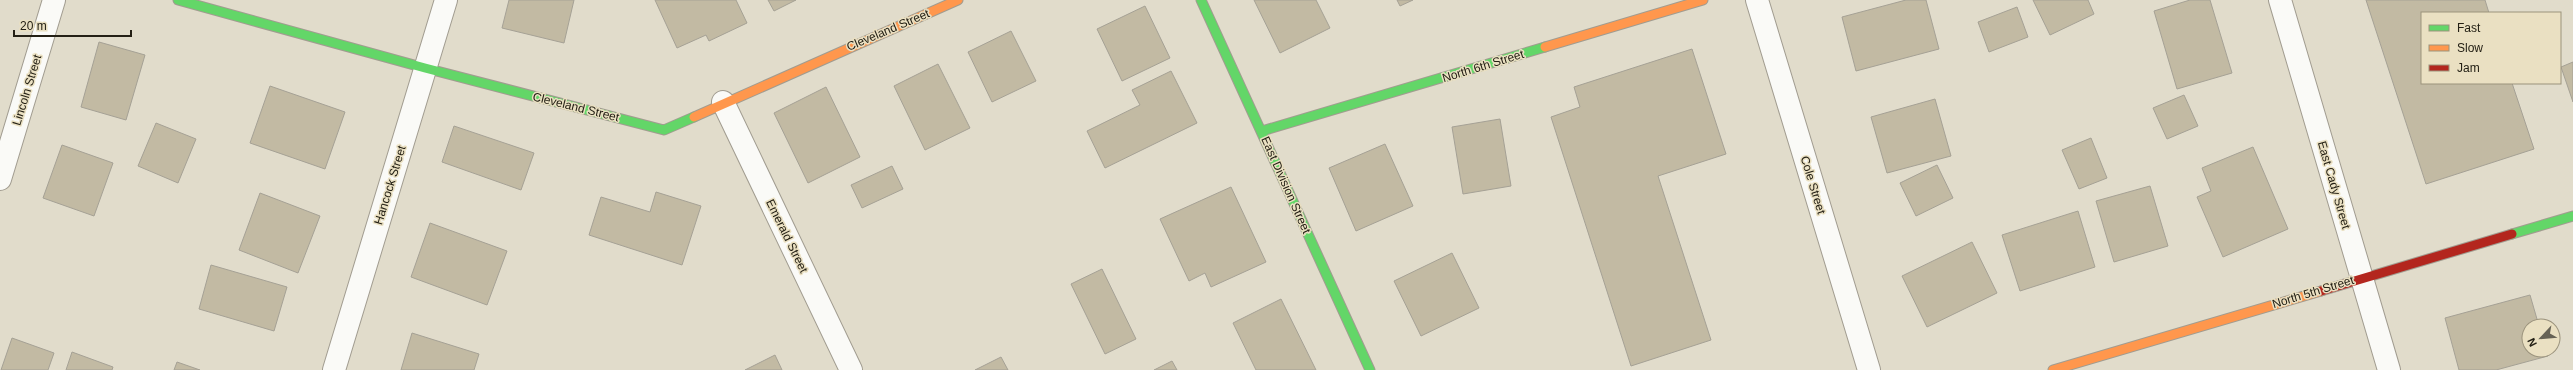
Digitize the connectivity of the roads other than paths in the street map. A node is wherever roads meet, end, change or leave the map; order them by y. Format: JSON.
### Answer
{"nodes":[{"id":1,"x":54,"y":0,"type":"edge"},
{"id":2,"x":178,"y":0,"type":"edge"},
{"id":3,"x":446,"y":0,"type":"edge"},
{"id":4,"x":958,"y":0,"type":"edge"},
{"id":5,"x":1201,"y":0,"type":"edge"},
{"id":6,"x":1703,"y":0,"type":"edge"},
{"id":7,"x":1757,"y":0,"type":"edge"},
{"id":8,"x":2280,"y":0,"type":"edge"},
{"id":9,"x":425,"y":68,"type":"junction"},
{"id":10,"x":722,"y":102,"type":"junction"},
{"id":11,"x":1262,"y":131,"type":"junction"},
{"id":12,"x":0,"y":179,"type":"edge"},
{"id":13,"x":2573,"y":216,"type":"edge"},
{"id":14,"x":2362,"y":278,"type":"junction"},
{"id":15,"x":334,"y":370,"type":"edge"},
{"id":16,"x":851,"y":370,"type":"edge"},
{"id":17,"x":1370,"y":370,"type":"edge"},
{"id":18,"x":1869,"y":370,"type":"edge"},
{"id":19,"x":2053,"y":370,"type":"edge"},
{"id":20,"x":2389,"y":370,"type":"edge"}],
"edges":[{"from":1,"to":12,"type":"street","name":"Lincoln Street"},
{"from":2,"to":9,"type":"street","name":"Cleveland Street"},
{"from":3,"to":9,"type":"street","name":"Hancock Street"},
{"from":4,"to":10,"type":"street","name":"Cleveland Street"},
{"from":5,"to":11,"type":"street","name":"East Division Street"},
{"from":6,"to":11,"type":"street","name":"North 6th Street"},
{"from":7,"to":18,"type":"street","name":"Cole Street"},
{"from":8,"to":14,"type":"street","name":"East Cady Street"},
{"from":9,"to":10,"type":"street","name":"Cleveland Street"},
{"from":9,"to":15,"type":"street","name":"Hancock Street"},
{"from":10,"to":16,"type":"street","name":"Emerald Street"},
{"from":11,"to":17,"type":"street","name":"East Division Street"},
{"from":13,"to":14,"type":"street","name":"North 5th Street"},
{"from":14,"to":19,"type":"street","name":"North 5th Street"},
{"from":14,"to":20,"type":"street","name":"East Cady Street"}]}
